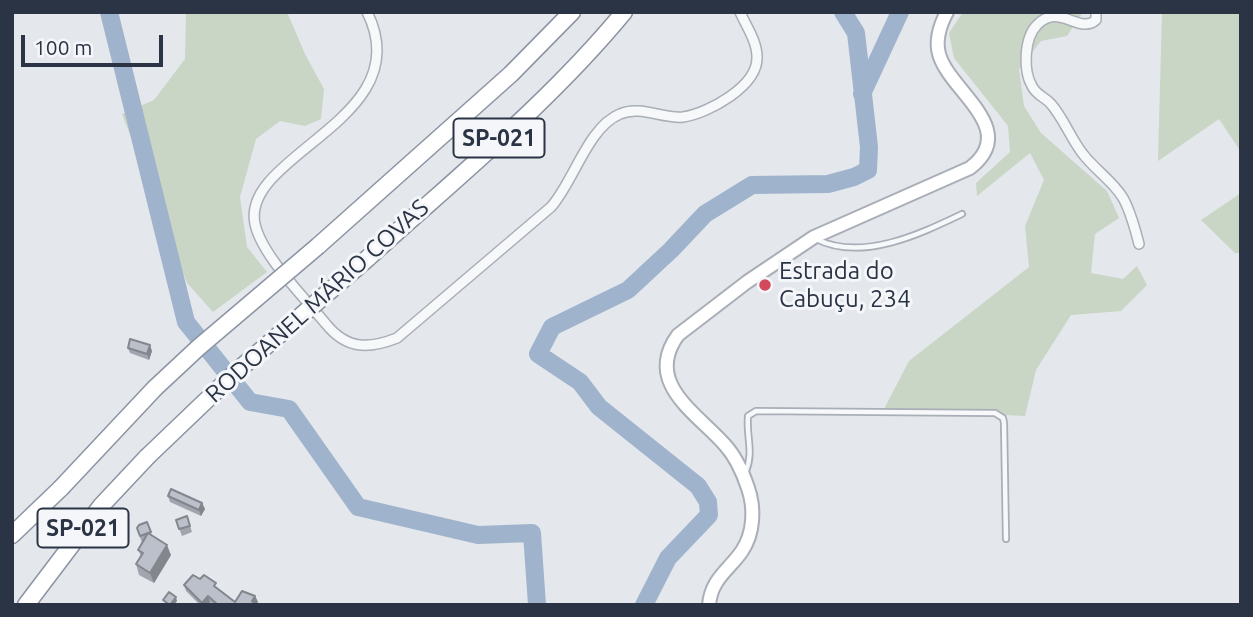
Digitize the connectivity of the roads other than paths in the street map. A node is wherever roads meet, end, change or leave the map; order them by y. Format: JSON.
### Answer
{"nodes":[{"id":1,"x":367,"y":12,"type":"edge"},
{"id":2,"x":572,"y":12,"type":"edge"},
{"id":3,"x":624,"y":12,"type":"edge"},
{"id":4,"x":740,"y":12,"type":"edge"},
{"id":5,"x":947,"y":12,"type":"edge"},
{"id":6,"x":1096,"y":12,"type":"edge"},
{"id":7,"x":962,"y":214,"type":"dead end"},
{"id":8,"x":814,"y":237,"type":"junction"},
{"id":9,"x":1139,"y":244,"type":"dead end"},
{"id":10,"x":743,"y":476,"type":"junction"},
{"id":11,"x":12,"y":535,"type":"edge"},
{"id":12,"x":1006,"y":539,"type":"dead end"},
{"id":13,"x":26,"y":605,"type":"edge"},
{"id":14,"x":709,"y":605,"type":"edge"}],
"edges":[{"from":1,"to":4,"type":"street"},
{"from":2,"to":11,"type":"highway","name":"RODOANEL MÁRIO COVAS","number":"SP-021","bridge":true},
{"from":3,"to":13,"type":"highway","name":"RODOANEL MÁRIO COVAS","number":"SP-021","bridge":true},
{"from":5,"to":8,"type":"main road"},
{"from":6,"to":9,"type":"street"},
{"from":7,"to":8,"type":"lane"},
{"from":8,"to":10,"type":"main road"},
{"from":10,"to":12,"type":"lane"},
{"from":10,"to":14,"type":"main road"}]}
